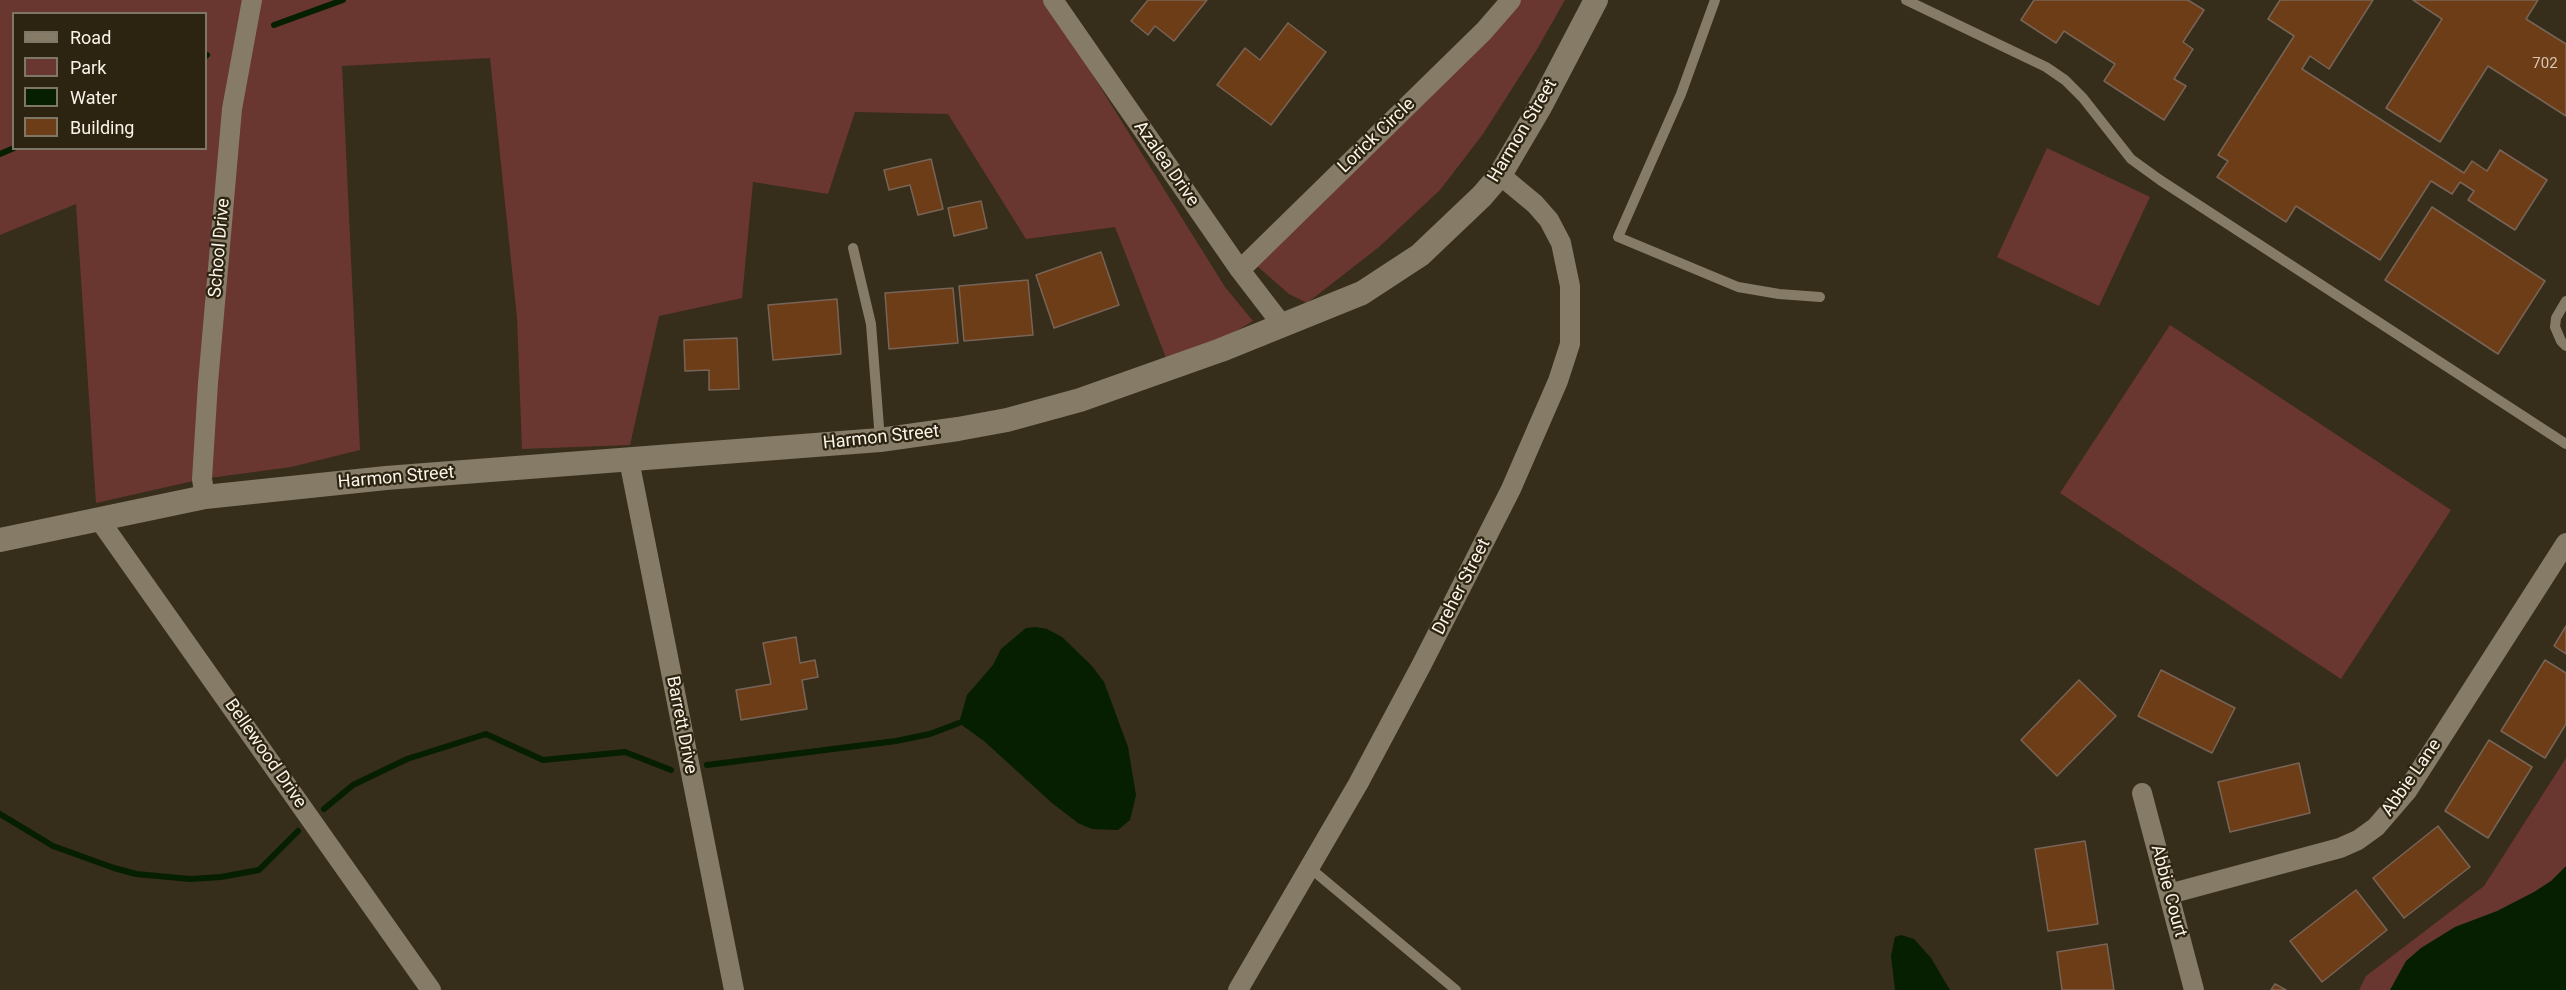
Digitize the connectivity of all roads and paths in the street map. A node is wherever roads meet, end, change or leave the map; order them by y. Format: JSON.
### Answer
{"nodes":[{"id":1,"x":252,"y":0,"type":"edge"},
{"id":2,"x":1053,"y":0,"type":"edge"},
{"id":3,"x":1511,"y":0,"type":"edge"},
{"id":4,"x":1596,"y":0,"type":"edge"},
{"id":5,"x":1715,"y":0,"type":"edge"},
{"id":6,"x":1906,"y":0,"type":"edge"},
{"id":7,"x":1500,"y":175,"type":"junction"},
{"id":8,"x":853,"y":248,"type":"dead end"},
{"id":9,"x":1240,"y":270,"type":"junction"},
{"id":10,"x":1820,"y":297,"type":"dead end"},
{"id":11,"x":2566,"y":301,"type":"edge"},
{"id":12,"x":1283,"y":326,"type":"junction"},
{"id":13,"x":2566,"y":346,"type":"edge"},
{"id":14,"x":880,"y":440,"type":"junction"},
{"id":15,"x":2566,"y":444,"type":"edge"},
{"id":16,"x":629,"y":460,"type":"junction"},
{"id":17,"x":205,"y":496,"type":"junction"},
{"id":18,"x":98,"y":518,"type":"junction"},
{"id":19,"x":0,"y":540,"type":"edge"},
{"id":20,"x":2566,"y":543,"type":"edge"},
{"id":21,"x":2142,"y":793,"type":"dead end"},
{"id":22,"x":1310,"y":868,"type":"junction"},
{"id":23,"x":2169,"y":894,"type":"junction"},
{"id":24,"x":431,"y":990,"type":"edge"},
{"id":25,"x":734,"y":990,"type":"edge"},
{"id":26,"x":1238,"y":990,"type":"edge"},
{"id":27,"x":1456,"y":990,"type":"edge"},
{"id":28,"x":2194,"y":990,"type":"edge"}],
"edges":[{"from":1,"to":17,"type":"street","name":"School Drive"},
{"from":2,"to":9,"type":"street","name":"Azalea Drive"},
{"from":3,"to":9,"type":"street","name":"Lorick Circle"},
{"from":4,"to":7,"type":"street","name":"Harmon Street"},
{"from":5,"to":10,"type":"lane"},
{"from":6,"to":15,"type":"lane"},
{"from":7,"to":12,"type":"street","name":"Harmon Street"},
{"from":7,"to":22,"type":"street","name":"Dreher Street"},
{"from":8,"to":14,"type":"lane"},
{"from":9,"to":12,"type":"street","name":"Azalea Drive"},
{"from":11,"to":13,"type":"lane"},
{"from":12,"to":14,"type":"street","name":"Harmon Street"},
{"from":14,"to":16,"type":"street","name":"Harmon Street"},
{"from":16,"to":17,"type":"street","name":"Harmon Street"},
{"from":16,"to":25,"type":"street","name":"Barrett Drive"},
{"from":17,"to":18,"type":"street","name":"Harmon Street"},
{"from":18,"to":19,"type":"street","name":"Harmon Street"},
{"from":18,"to":24,"type":"street","name":"Bellewood Drive"},
{"from":20,"to":23,"type":"street","name":"Abbie Lane"},
{"from":21,"to":23,"type":"street","name":"Abbie Court"},
{"from":22,"to":26,"type":"street","name":"Dreher Street"},
{"from":22,"to":27,"type":"lane"},
{"from":23,"to":28,"type":"street","name":"Abbie Court"}]}
